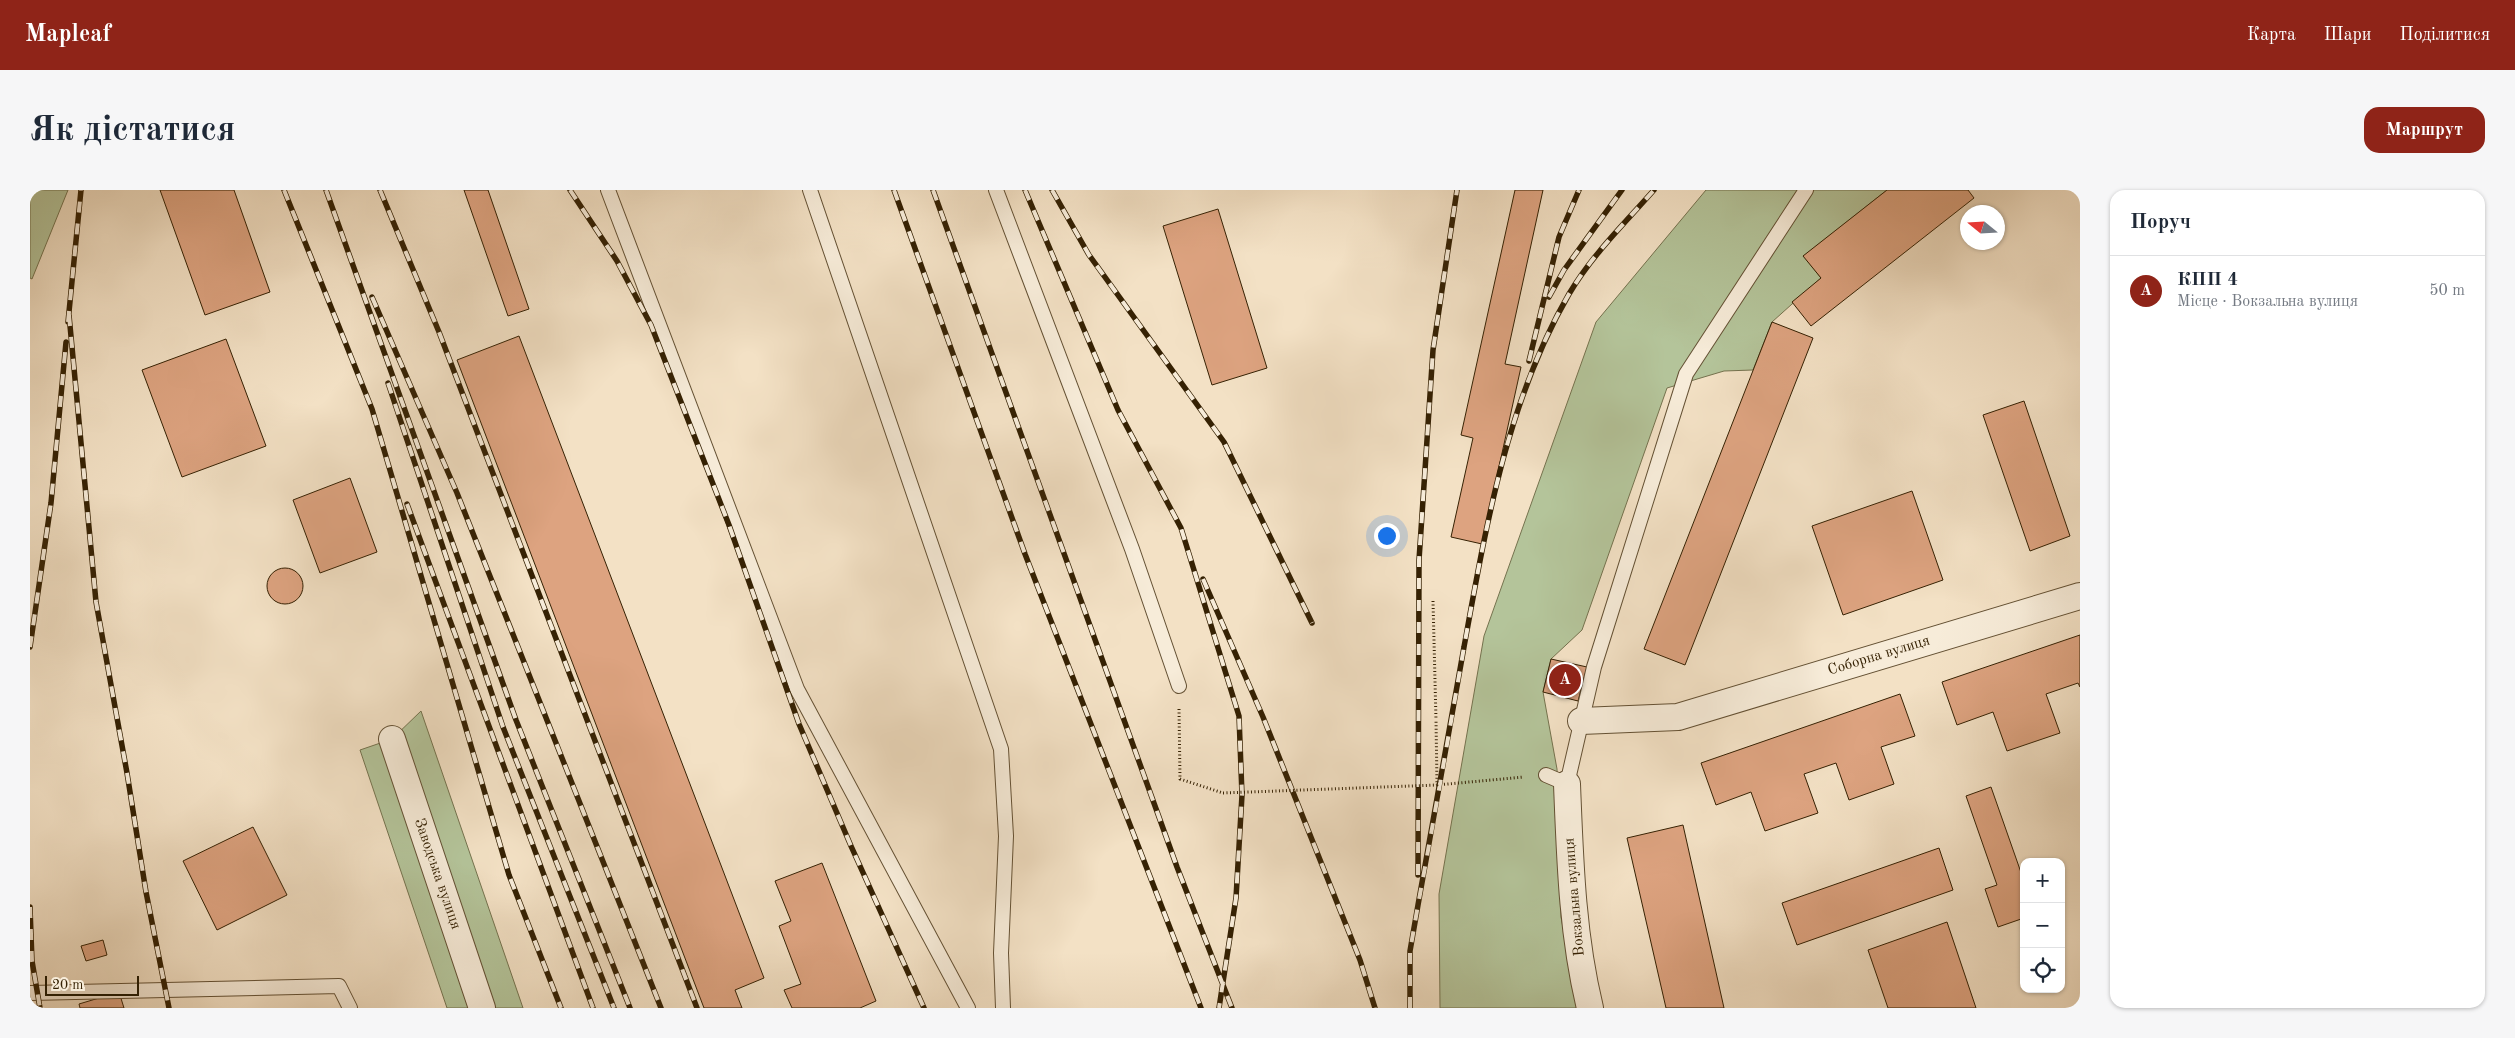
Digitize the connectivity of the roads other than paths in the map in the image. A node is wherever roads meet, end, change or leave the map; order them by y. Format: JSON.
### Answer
{"nodes":[{"id":1,"x":608,"y":190,"type":"edge"},
{"id":2,"x":810,"y":190,"type":"edge"},
{"id":3,"x":996,"y":190,"type":"edge"},
{"id":4,"x":1806,"y":190,"type":"edge"},
{"id":5,"x":2080,"y":596,"type":"edge"},
{"id":6,"x":1179,"y":686,"type":"road end"},
{"id":7,"x":1581,"y":721,"type":"junction"},
{"id":8,"x":392,"y":739,"type":"dead end"},
{"id":9,"x":1557,"y":780,"type":"joint"},
{"id":10,"x":30,"y":993,"type":"edge"},
{"id":11,"x":350,"y":1008,"type":"edge"},
{"id":12,"x":482,"y":1008,"type":"edge"},
{"id":13,"x":968,"y":1008,"type":"edge"},
{"id":14,"x":1003,"y":1008,"type":"edge"},
{"id":15,"x":1590,"y":1008,"type":"edge"}],
"edges":[{"from":1,"to":13,"type":"lane"},
{"from":2,"to":14,"type":"lane"},
{"from":3,"to":6,"type":"lane"},
{"from":4,"to":7,"type":"lane"},
{"from":5,"to":7,"type":"street","name":"Соборна вулиця"},
{"from":7,"to":9,"type":"lane"},
{"from":8,"to":12,"type":"street","name":"Заводська вулиця"},
{"from":9,"to":15,"type":"street","name":"Вокзальна вулиця"},
{"from":10,"to":11,"type":"lane"}]}
